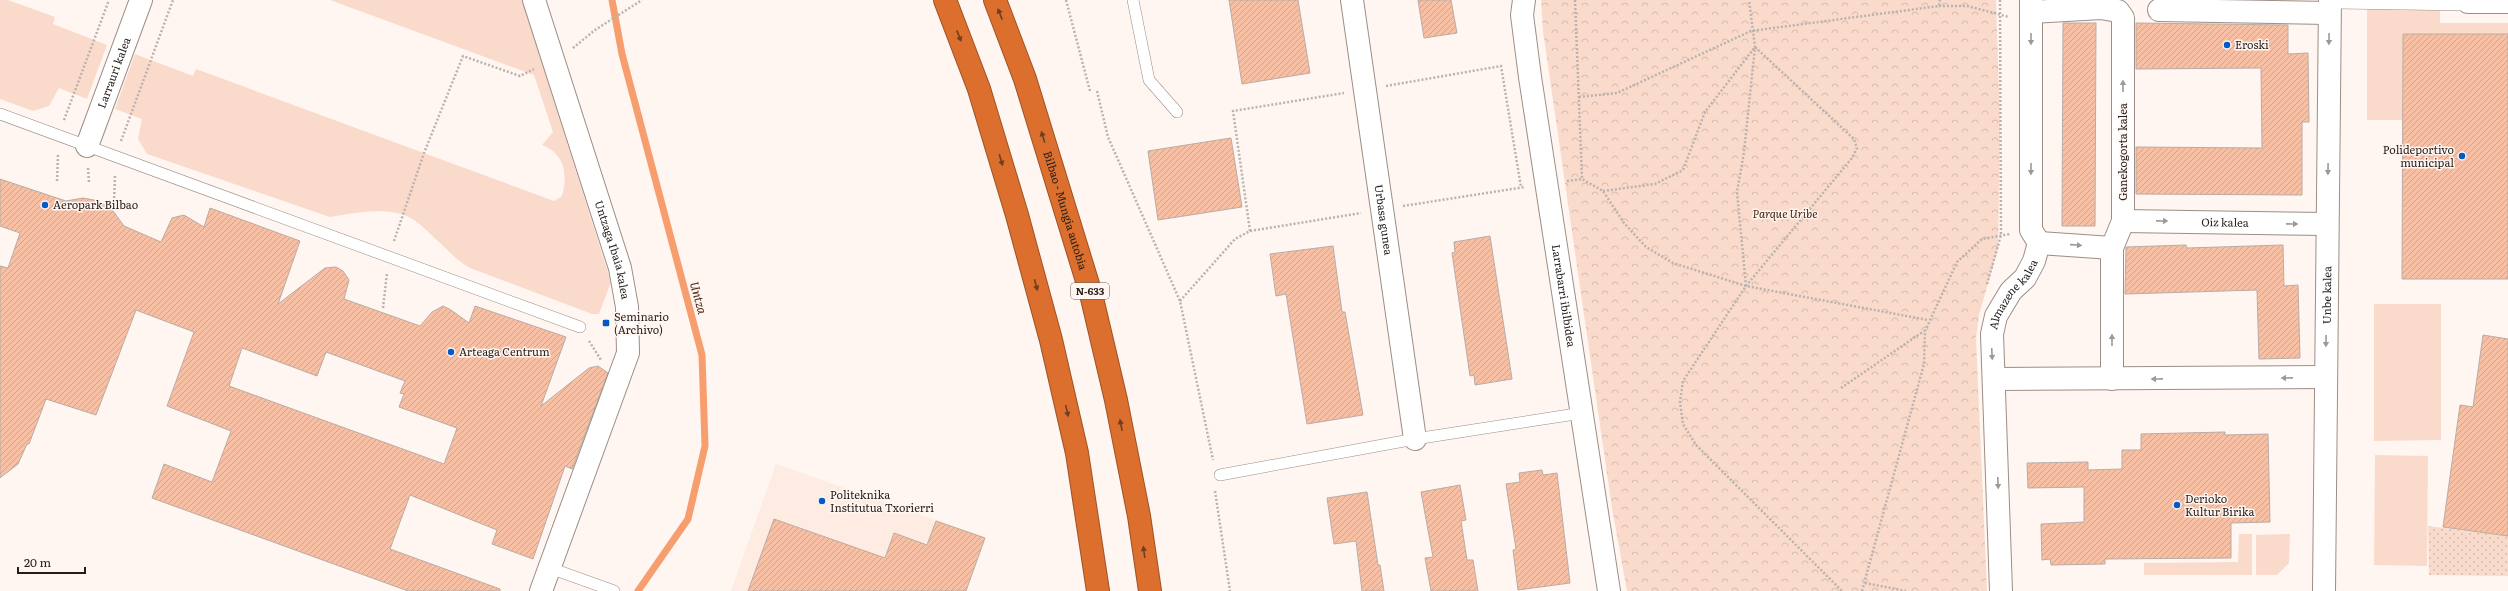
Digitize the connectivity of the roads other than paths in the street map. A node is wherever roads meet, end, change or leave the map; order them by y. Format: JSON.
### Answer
{"nodes":[{"id":1,"x":141,"y":0,"type":"edge"},
{"id":2,"x":534,"y":0,"type":"edge"},
{"id":3,"x":945,"y":0,"type":"edge"},
{"id":4,"x":995,"y":0,"type":"edge"},
{"id":5,"x":1133,"y":0,"type":"edge"},
{"id":6,"x":1352,"y":0,"type":"edge"},
{"id":7,"x":1524,"y":0,"type":"edge"},
{"id":8,"x":2468,"y":1,"type":"edge"},
{"id":9,"x":2508,"y":2,"type":"edge"},
{"id":10,"x":2332,"y":4,"type":"edge"},
{"id":11,"x":2032,"y":6,"type":"edge"},
{"id":12,"x":2159,"y":10,"type":"dead end"},
{"id":13,"x":1177,"y":112,"type":"dead end"},
{"id":14,"x":0,"y":114,"type":"edge"},
{"id":15,"x":87,"y":146,"type":"junction"},
{"id":16,"x":2124,"y":221,"type":"junction"},
{"id":17,"x":2327,"y":224,"type":"junction"},
{"id":18,"x":2035,"y":236,"type":"junction"},
{"id":19,"x":2112,"y":248,"type":"junction"},
{"id":20,"x":580,"y":327,"type":"road end"},
{"id":21,"x":2326,"y":377,"type":"junction"},
{"id":22,"x":1995,"y":379,"type":"junction"},
{"id":23,"x":2112,"y":379,"type":"junction"},
{"id":24,"x":1582,"y":413,"type":"junction"},
{"id":25,"x":1415,"y":440,"type":"junction"},
{"id":26,"x":1220,"y":475,"type":"road end"},
{"id":27,"x":550,"y":568,"type":"junction"},
{"id":28,"x":610,"y":589,"type":"edge"},
{"id":29,"x":541,"y":591,"type":"edge"},
{"id":30,"x":1098,"y":591,"type":"edge"},
{"id":31,"x":1150,"y":591,"type":"edge"},
{"id":32,"x":1609,"y":591,"type":"edge"},
{"id":33,"x":2001,"y":591,"type":"edge"},
{"id":34,"x":2324,"y":591,"type":"edge"}],
"edges":[{"from":1,"to":15,"type":"street","name":"Larrauri kalea"},
{"from":2,"to":27,"type":"street","name":"Untzaga Ibaia kalea"},
{"from":3,"to":30,"type":"highway","one_way":true},
{"from":31,"to":4,"type":"highway","name":"Bilbao - Mungia autobia","number":"N-633","one_way":true},
{"from":5,"to":13,"type":"lane"},
{"from":6,"to":25,"type":"street","name":"Urbasa gunea"},
{"from":7,"to":24,"type":"street","name":"Larrabarri ibilbidea"},
{"from":8,"to":9,"type":"street"},
{"from":8,"to":10,"type":"street"},
{"from":10,"to":12,"type":"street"},
{"from":10,"to":17,"type":"street","name":"Unbe kalea","one_way":true},
{"from":16,"to":11,"type":"street","name":"Ganekogorta kalea","one_way":true},
{"from":11,"to":18,"type":"street","name":"Almazene kalea","one_way":true},
{"from":14,"to":15,"type":"lane"},
{"from":15,"to":20,"type":"lane"},
{"from":16,"to":17,"type":"street","name":"Oiz kalea","one_way":true},
{"from":16,"to":19,"type":"street","name":"Ganekogorta kalea"},
{"from":17,"to":21,"type":"street","name":"Unbe kalea","one_way":true},
{"from":18,"to":19,"type":"street","one_way":true},
{"from":18,"to":22,"type":"street","name":"Almazene kalea","one_way":true},
{"from":23,"to":19,"type":"street","name":"Ganekogorta kalea","one_way":true},
{"from":21,"to":23,"type":"street","one_way":true},
{"from":21,"to":34,"type":"street","name":"Unbe kalea"},
{"from":22,"to":23,"type":"street"},
{"from":22,"to":33,"type":"street","name":"Almazene kalea","one_way":true},
{"from":24,"to":25,"type":"lane"},
{"from":24,"to":32,"type":"street","name":"Larrabarri ibilbidea"},
{"from":25,"to":26,"type":"lane"},
{"from":27,"to":28,"type":"lane"},
{"from":27,"to":29,"type":"street","name":"Untzaga Ibaia kalea"}]}
